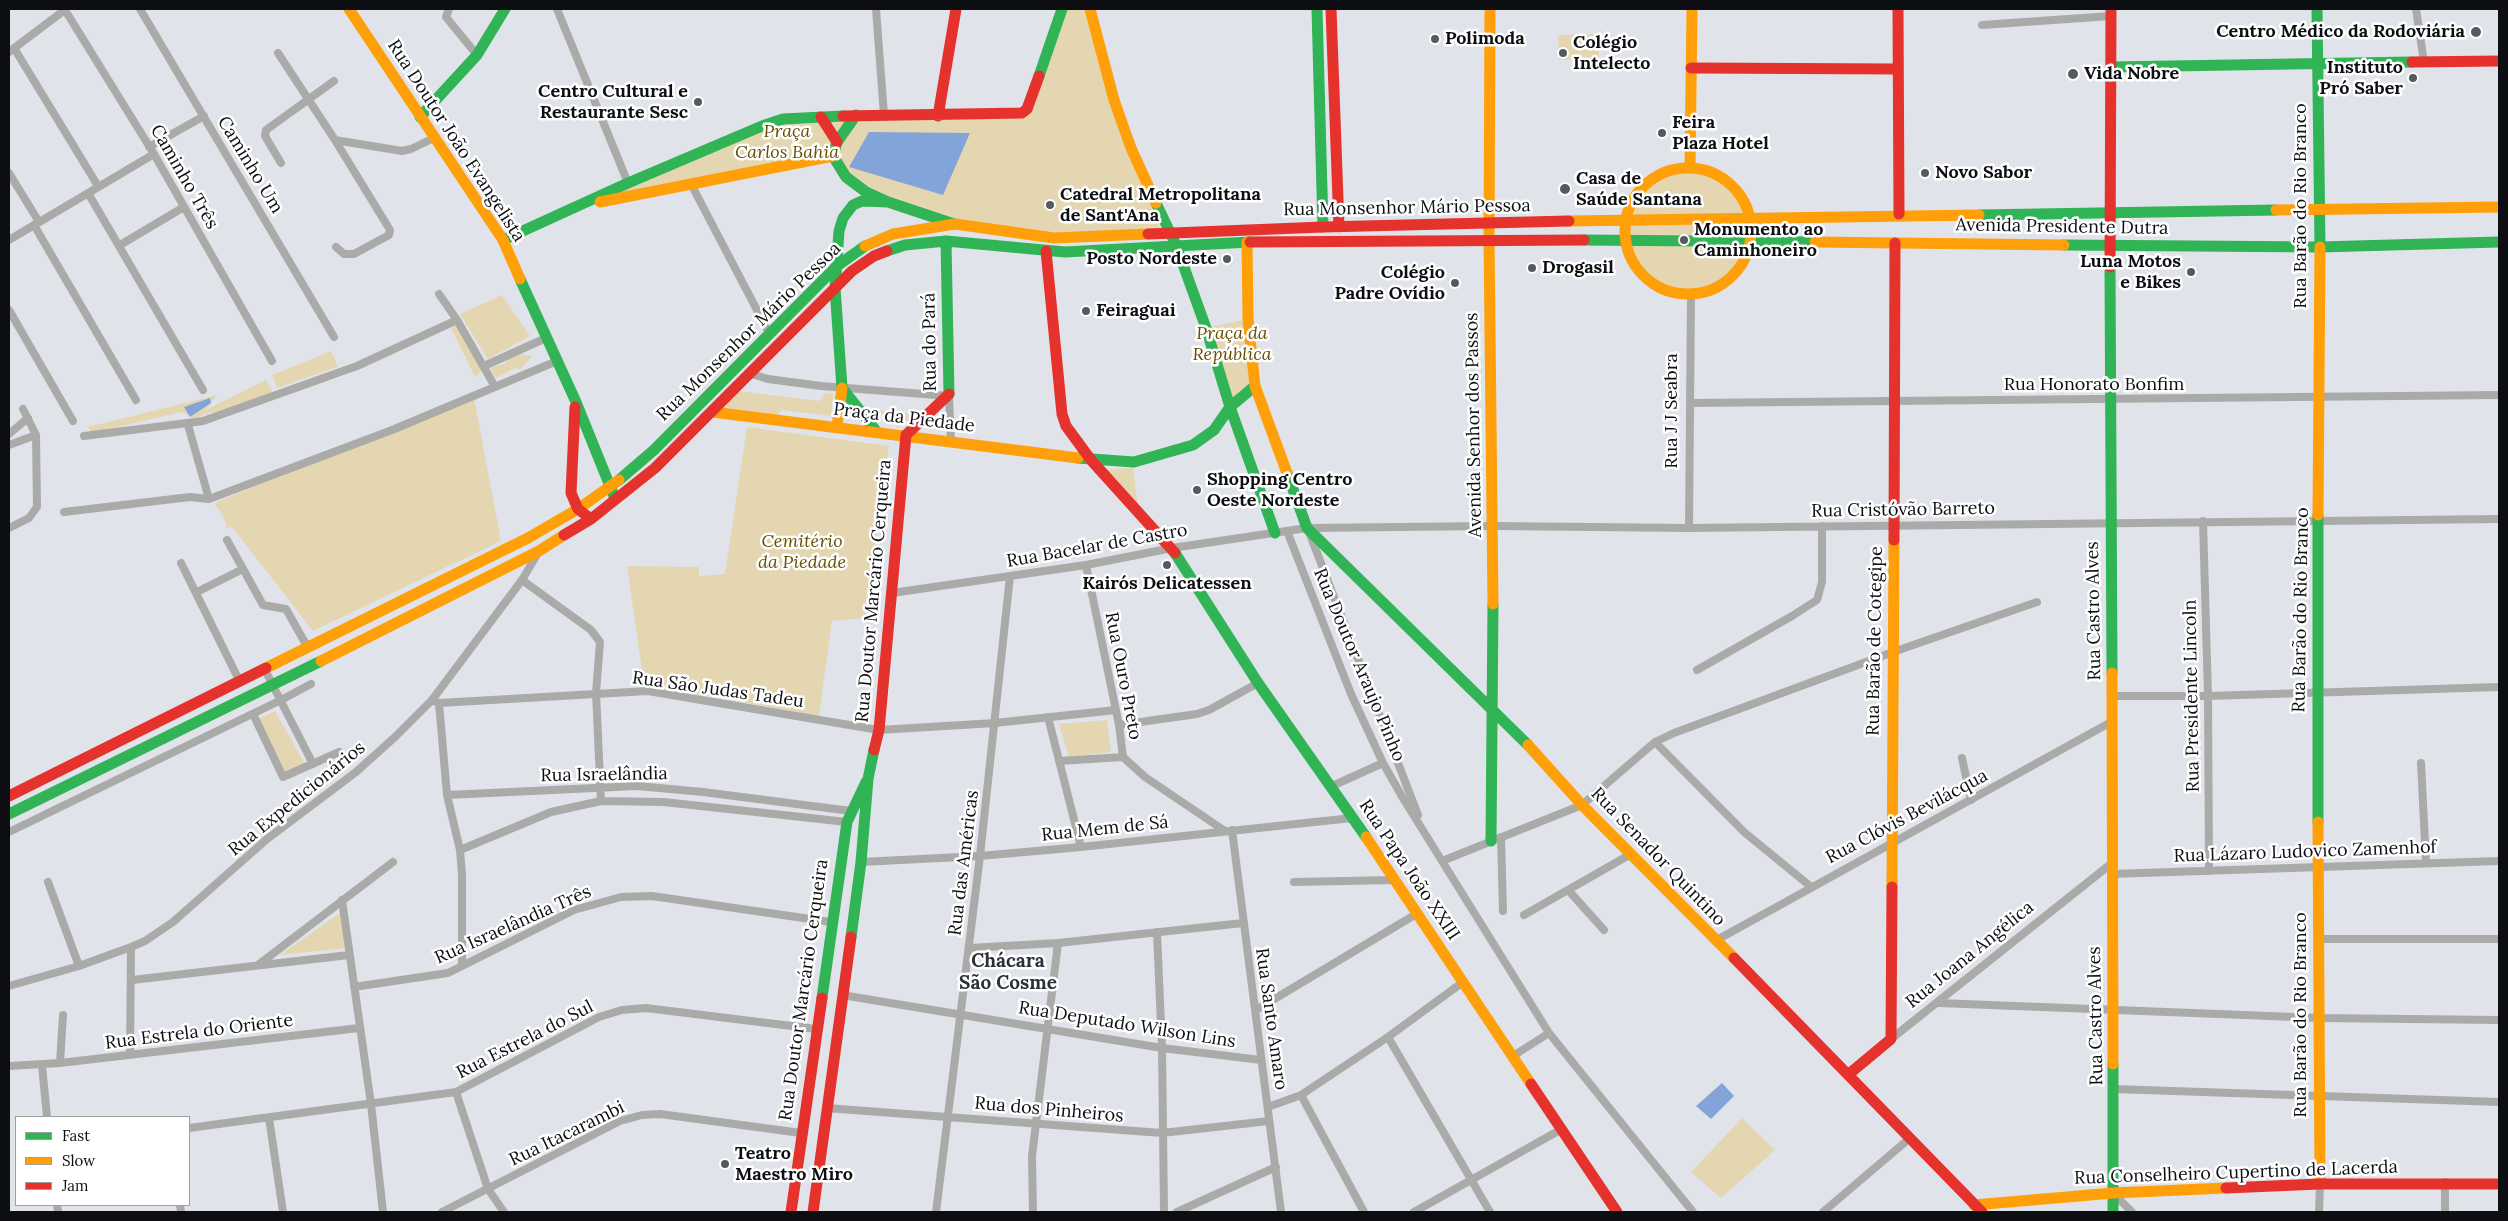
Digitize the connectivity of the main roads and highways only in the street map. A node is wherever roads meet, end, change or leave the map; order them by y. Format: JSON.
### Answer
{"nodes":[{"id":1,"x":349,"y":9,"type":"edge"},
{"id":2,"x":505,"y":9,"type":"edge"},
{"id":3,"x":956,"y":9,"type":"edge"},
{"id":4,"x":1062,"y":9,"type":"edge"},
{"id":5,"x":1090,"y":9,"type":"edge"},
{"id":6,"x":1317,"y":9,"type":"edge"},
{"id":7,"x":1331,"y":9,"type":"edge"},
{"id":8,"x":1490,"y":9,"type":"edge"},
{"id":9,"x":1692,"y":9,"type":"edge"},
{"id":10,"x":1898,"y":9,"type":"edge"},
{"id":11,"x":2317,"y":9,"type":"edge"},
{"id":12,"x":2111,"y":13,"type":"edge"},
{"id":13,"x":2499,"y":61,"type":"edge"},
{"id":14,"x":2318,"y":64,"type":"junction"},
{"id":15,"x":2111,"y":67,"type":"junction"},
{"id":16,"x":1691,"y":68,"type":"junction"},
{"id":17,"x":1898,"y":68,"type":"junction"},
{"id":18,"x":856,"y":115,"type":"junction"},
{"id":19,"x":938,"y":116,"type":"junction"},
{"id":20,"x":420,"y":117,"type":"junction"},
{"id":21,"x":821,"y":117,"type":"junction"},
{"id":22,"x":838,"y":142,"type":"junction"},
{"id":23,"x":833,"y":156,"type":"junction"},
{"id":24,"x":1690,"y":168,"type":"junction"},
{"id":25,"x":888,"y":202,"type":"junction"},
{"id":26,"x":586,"y":205,"type":"junction"},
{"id":27,"x":2499,"y":207,"type":"edge"},
{"id":28,"x":2320,"y":209,"type":"junction"},
{"id":29,"x":2112,"y":212,"type":"junction"},
{"id":30,"x":1900,"y":214,"type":"junction"},
{"id":31,"x":1750,"y":218,"type":"junction"},
{"id":32,"x":1625,"y":220,"type":"junction"},
{"id":33,"x":955,"y":224,"type":"junction"},
{"id":34,"x":1489,"y":224,"type":"junction"},
{"id":35,"x":1323,"y":227,"type":"junction"},
{"id":36,"x":1339,"y":227,"type":"junction"},
{"id":37,"x":1393,"y":227,"type":"junction"},
{"id":38,"x":1168,"y":232,"type":"junction"},
{"id":39,"x":1489,"y":239,"type":"junction"},
{"id":40,"x":503,"y":240,"type":"junction"},
{"id":41,"x":1625,"y":240,"type":"junction"},
{"id":42,"x":946,"y":241,"type":"junction"},
{"id":43,"x":1247,"y":242,"type":"junction"},
{"id":44,"x":2499,"y":242,"type":"edge"},
{"id":45,"x":1751,"y":243,"type":"junction"},
{"id":46,"x":1895,"y":243,"type":"junction"},
{"id":47,"x":1176,"y":245,"type":"junction"},
{"id":48,"x":2112,"y":245,"type":"junction"},
{"id":49,"x":2320,"y":247,"type":"junction"},
{"id":50,"x":1046,"y":251,"type":"junction"},
{"id":51,"x":837,"y":266,"type":"junction"},
{"id":52,"x":835,"y":288,"type":"junction"},
{"id":53,"x":1255,"y":386,"type":"junction"},
{"id":54,"x":842,"y":388,"type":"junction"},
{"id":55,"x":576,"y":402,"type":"junction"},
{"id":56,"x":1230,"y":407,"type":"junction"},
{"id":57,"x":712,"y":412,"type":"junction"},
{"id":58,"x":837,"y":427,"type":"junction"},
{"id":59,"x":876,"y":431,"type":"junction"},
{"id":60,"x":906,"y":435,"type":"junction"},
{"id":61,"x":1091,"y":460,"type":"junction"},
{"id":62,"x":609,"y":488,"type":"junction"},
{"id":63,"x":616,"y":500,"type":"junction"},
{"id":64,"x":578,"y":510,"type":"junction"},
{"id":65,"x":591,"y":519,"type":"junction"},
{"id":66,"x":1281,"y":532,"type":"road end"},
{"id":67,"x":1491,"y":711,"type":"junction"},
{"id":68,"x":868,"y":779,"type":"junction"},
{"id":69,"x":9,"y":796,"type":"edge"},
{"id":70,"x":9,"y":814,"type":"edge"},
{"id":71,"x":1496,"y":839,"type":"road end"},
{"id":72,"x":1891,"y":1039,"type":"joint"},
{"id":73,"x":1849,"y":1074,"type":"junction"},
{"id":74,"x":2320,"y":1184,"type":"junction"},
{"id":75,"x":2499,"y":1184,"type":"edge"},
{"id":76,"x":2113,"y":1193,"type":"junction"},
{"id":77,"x":1978,"y":1208,"type":"edge"},
{"id":78,"x":793,"y":1210,"type":"edge"},
{"id":79,"x":811,"y":1211,"type":"edge"},
{"id":80,"x":1617,"y":1212,"type":"edge"},
{"id":81,"x":2113,"y":1212,"type":"edge"}],
"edges":[{"from":1,"to":20,"type":"main road","name":"Rua Doutor João Evangelista"},
{"from":2,"to":20,"type":"main road"},
{"from":3,"to":19,"type":"main road"},
{"from":4,"to":19,"type":"main road"},
{"from":5,"to":38,"type":"main road"},
{"from":6,"to":35,"type":"main road"},
{"from":7,"to":36,"type":"main road"},
{"from":8,"to":34,"type":"main road","name":"Avenida Senhor dos Passos"},
{"from":9,"to":16,"type":"main road"},
{"from":10,"to":17,"type":"main road"},
{"from":11,"to":14,"type":"main road","name":"Rua Barão do Rio Branco"},
{"from":12,"to":15,"type":"main road","name":"Rua Castro Alves"},
{"from":13,"to":14,"type":"main road"},
{"from":14,"to":15,"type":"main road"},
{"from":14,"to":28,"type":"main road","name":"Rua Barão do Rio Branco"},
{"from":15,"to":29,"type":"main road","name":"Rua Castro Alves"},
{"from":16,"to":17,"type":"main road"},
{"from":16,"to":24,"type":"main road"},
{"from":17,"to":30,"type":"main road"},
{"from":18,"to":19,"type":"main road"},
{"from":18,"to":21,"type":"main road"},
{"from":18,"to":22,"type":"main road"},
{"from":20,"to":40,"type":"main road","name":"Rua Doutor João Evangelista"},
{"from":21,"to":22,"type":"main road"},
{"from":21,"to":26,"type":"main road"},
{"from":22,"to":23,"type":"main road"},
{"from":23,"to":25,"type":"main road"},
{"from":23,"to":26,"type":"main road"},
{"from":24,"to":31,"type":"main road"},
{"from":24,"to":32,"type":"main road"},
{"from":25,"to":33,"type":"main road"},
{"from":25,"to":51,"type":"main road"},
{"from":26,"to":40,"type":"main road"},
{"from":27,"to":28,"type":"main road","name":"Avenida Presidente Dutra"},
{"from":28,"to":29,"type":"main road","name":"Avenida Presidente Dutra"},
{"from":28,"to":49,"type":"main road","name":"Rua Barão do Rio Branco"},
{"from":29,"to":30,"type":"main road","name":"Avenida Presidente Dutra"},
{"from":29,"to":48,"type":"main road","name":"Rua Castro Alves"},
{"from":30,"to":31,"type":"main road","name":"Avenida Presidente Dutra"},
{"from":31,"to":32,"type":"main road","name":"Avenida Presidente Dutra"},
{"from":31,"to":45,"type":"main road"},
{"from":32,"to":34,"type":"main road","name":"Rua Monsenhor Mário Pessoa"},
{"from":32,"to":41,"type":"main road"},
{"from":33,"to":38,"type":"main road","name":"Rua Monsenhor Mário Pessoa"},
{"from":33,"to":51,"type":"main road","name":"Rua Monsenhor Mário Pessoa"},
{"from":34,"to":37,"type":"main road","name":"Rua Monsenhor Mário Pessoa"},
{"from":34,"to":39,"type":"main road","name":"Avenida Senhor dos Passos"},
{"from":35,"to":36,"type":"main road","name":"Rua Monsenhor Mário Pessoa"},
{"from":35,"to":38,"type":"main road","name":"Rua Monsenhor Mário Pessoa"},
{"from":36,"to":37,"type":"main road","name":"Rua Monsenhor Mário Pessoa"},
{"from":37,"to":43,"type":"main road"},
{"from":38,"to":47,"type":"main road"},
{"from":39,"to":41,"type":"main road","name":"Rua Monsenhor Mário Pessoa"},
{"from":39,"to":43,"type":"main road","name":"Rua Monsenhor Mário Pessoa"},
{"from":39,"to":67,"type":"main road","name":"Avenida Senhor dos Passos"},
{"from":40,"to":55,"type":"main road","name":"Rua Doutor João Evangelista"},
{"from":41,"to":45,"type":"main road","name":"Avenida Presidente Dutra"},
{"from":41,"to":45,"type":"main road"},
{"from":42,"to":50,"type":"main road","name":"Rua Monsenhor Mário Pessoa"},
{"from":42,"to":52,"type":"main road","name":"Rua Monsenhor Mário Pessoa"},
{"from":42,"to":60,"type":"main road","name":"Rua do Pará"},
{"from":43,"to":47,"type":"main road","name":"Rua Monsenhor Mário Pessoa"},
{"from":43,"to":53,"type":"main road"},
{"from":44,"to":49,"type":"main road","name":"Avenida Presidente Dutra"},
{"from":45,"to":46,"type":"main road","name":"Avenida Presidente Dutra"},
{"from":46,"to":48,"type":"main road","name":"Avenida Presidente Dutra"},
{"from":46,"to":72,"type":"main road","name":"Rua Barão de Cotegipe"},
{"from":47,"to":50,"type":"main road","name":"Rua Monsenhor Mário Pessoa"},
{"from":47,"to":56,"type":"main road"},
{"from":48,"to":49,"type":"main road","name":"Avenida Presidente Dutra"},
{"from":48,"to":76,"type":"main road","name":"Rua Castro Alves"},
{"from":49,"to":74,"type":"main road","name":"Rua Barão do Rio Branco"},
{"from":50,"to":61,"type":"main road","name":"Rua Papa João XXIII"},
{"from":51,"to":52,"type":"main road"},
{"from":51,"to":62,"type":"main road","name":"Rua Monsenhor Mário Pessoa"},
{"from":52,"to":54,"type":"main road"},
{"from":52,"to":57,"type":"main road","name":"Rua Monsenhor Mário Pessoa"},
{"from":53,"to":56,"type":"main road","name":"Praça da Piedade"},
{"from":53,"to":67,"type":"main road","name":"Rua Senador Quintino"},
{"from":54,"to":58,"type":"main road"},
{"from":54,"to":59,"type":"main road"},
{"from":55,"to":62,"type":"main road","name":"Rua Doutor João Evangelista"},
{"from":55,"to":64,"type":"main road"},
{"from":56,"to":61,"type":"main road","name":"Praça da Piedade"},
{"from":56,"to":66,"type":"main road"},
{"from":57,"to":58,"type":"main road","name":"Praça da Piedade"},
{"from":57,"to":63,"type":"main road","name":"Rua Monsenhor Mário Pessoa"},
{"from":58,"to":59,"type":"main road","name":"Praça da Piedade"},
{"from":59,"to":60,"type":"main road","name":"Praça da Piedade"},
{"from":60,"to":61,"type":"main road","name":"Praça da Piedade"},
{"from":60,"to":68,"type":"main road","name":"Rua Doutor Marcário Cerqueira"},
{"from":61,"to":80,"type":"main road","name":"Rua Papa João XXIII"},
{"from":62,"to":63,"type":"main road","name":"Rua Doutor João Evangelista"},
{"from":62,"to":64,"type":"main road","name":"Rua Monsenhor Mário Pessoa"},
{"from":63,"to":65,"type":"main road","name":"Rua Monsenhor Mário Pessoa"},
{"from":64,"to":65,"type":"main road"},
{"from":64,"to":69,"type":"main road","name":"Rua Monsenhor Mário Pessoa"},
{"from":65,"to":70,"type":"main road","name":"Rua Monsenhor Mário Pessoa"},
{"from":67,"to":71,"type":"main road","name":"Avenida Senhor dos Passos"},
{"from":67,"to":73,"type":"main road","name":"Rua Senador Quintino"},
{"from":68,"to":78,"type":"main road","name":"Rua Doutor Marcário Cerqueira"},
{"from":68,"to":79,"type":"main road","name":"Rua Doutor Marcário Cerqueira"},
{"from":72,"to":73,"type":"main road","name":"Rua Joana Angélica"},
{"from":73,"to":77,"type":"main road","name":"Rua Senador Quintino"},
{"from":74,"to":75,"type":"main road","name":"Rua Conselheiro Cupertino de Lacerda"},
{"from":74,"to":76,"type":"main road","name":"Rua Conselheiro Cupertino de Lacerda"},
{"from":76,"to":77,"type":"main road","name":"Rua Conselheiro Cupertino de Lacerda"},
{"from":76,"to":81,"type":"main road","name":"Rua Castro Alves"}]}
